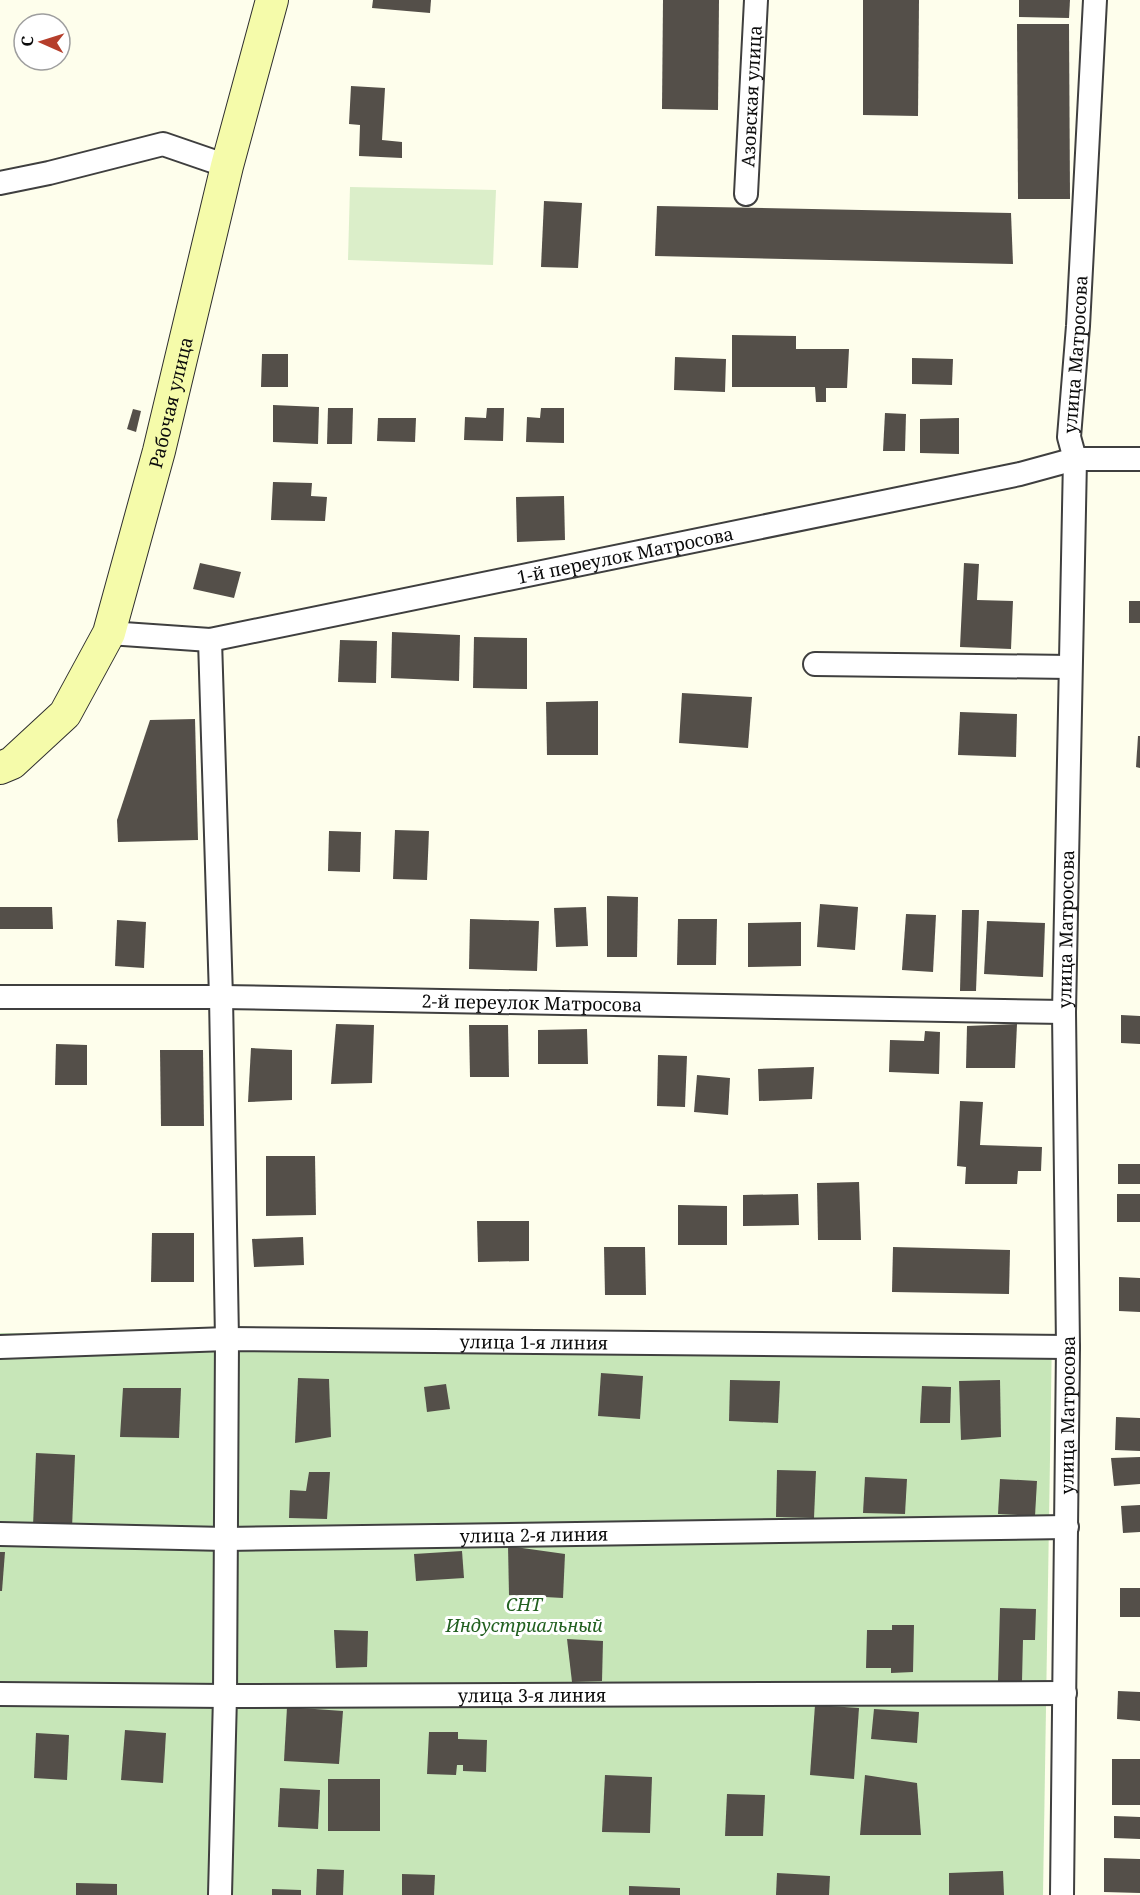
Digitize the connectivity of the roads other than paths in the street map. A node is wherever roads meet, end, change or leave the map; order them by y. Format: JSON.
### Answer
{"nodes":[{"id":1,"x":272,"y":0,"type":"edge"},
{"id":2,"x":756,"y":0,"type":"edge"},
{"id":3,"x":1095,"y":0,"type":"edge"},
{"id":4,"x":227,"y":166,"type":"junction"},
{"id":5,"x":0,"y":183,"type":"edge"},
{"id":6,"x":746,"y":194,"type":"dead end"},
{"id":7,"x":1075,"y":459,"type":"junction"},
{"id":8,"x":1140,"y":459,"type":"edge"},
{"id":9,"x":109,"y":633,"type":"junction"},
{"id":10,"x":210,"y":640,"type":"junction"},
{"id":11,"x":815,"y":664,"type":"dead end"},
{"id":12,"x":1070,"y":667,"type":"junction"},
{"id":13,"x":0,"y":768,"type":"edge"},
{"id":14,"x":0,"y":997,"type":"edge"},
{"id":15,"x":221,"y":998,"type":"junction"},
{"id":16,"x":1065,"y":1012,"type":"junction"},
{"id":17,"x":227,"y":1339,"type":"junction"},
{"id":18,"x":0,"y":1347,"type":"edge"},
{"id":19,"x":1068,"y":1347,"type":"junction"},
{"id":20,"x":1066,"y":1527,"type":"junction"},
{"id":21,"x":0,"y":1534,"type":"edge"},
{"id":22,"x":226,"y":1539,"type":"junction"},
{"id":23,"x":1065,"y":1693,"type":"junction"},
{"id":24,"x":0,"y":1694,"type":"edge"},
{"id":25,"x":225,"y":1696,"type":"junction"},
{"id":26,"x":220,"y":1895,"type":"edge"},
{"id":27,"x":1062,"y":1895,"type":"edge"}],
"edges":[{"from":1,"to":4,"type":"main road","name":"Рабочая улица"},
{"from":2,"to":6,"type":"street","name":"Азовская улица"},
{"from":3,"to":7,"type":"street","name":"улица Матросова"},
{"from":4,"to":5,"type":"street"},
{"from":4,"to":9,"type":"main road","name":"Рабочая улица"},
{"from":7,"to":8,"type":"street","name":"1-й переулок Матросова"},
{"from":7,"to":10,"type":"street","name":"1-й переулок Матросова"},
{"from":7,"to":12,"type":"street","name":"улица Матросова"},
{"from":9,"to":10,"type":"street","name":"1-й переулок Матросова"},
{"from":9,"to":13,"type":"main road","name":"Рабочая улица"},
{"from":10,"to":15,"type":"street"},
{"from":11,"to":12,"type":"street"},
{"from":12,"to":16,"type":"street","name":"улица Матросова"},
{"from":14,"to":15,"type":"street","name":"2-й переулок Матросова"},
{"from":15,"to":16,"type":"street","name":"2-й переулок Матросова"},
{"from":15,"to":17,"type":"street"},
{"from":16,"to":19,"type":"street","name":"улица Матросова"},
{"from":17,"to":18,"type":"street","name":"улица 1-я линия"},
{"from":17,"to":19,"type":"street","name":"улица 1-я линия"},
{"from":17,"to":22,"type":"street"},
{"from":19,"to":20,"type":"street","name":"улица Матросова"},
{"from":20,"to":22,"type":"street","name":"улица 2-я линия"},
{"from":20,"to":23,"type":"street","name":"улица Матросова"},
{"from":21,"to":22,"type":"street","name":"улица 2-я линия"},
{"from":22,"to":25,"type":"street"},
{"from":23,"to":25,"type":"street","name":"улица 3-я линия"},
{"from":23,"to":27,"type":"street","name":"улица Матросова"},
{"from":24,"to":25,"type":"street","name":"улица 3-я линия"},
{"from":25,"to":26,"type":"street"}]}
